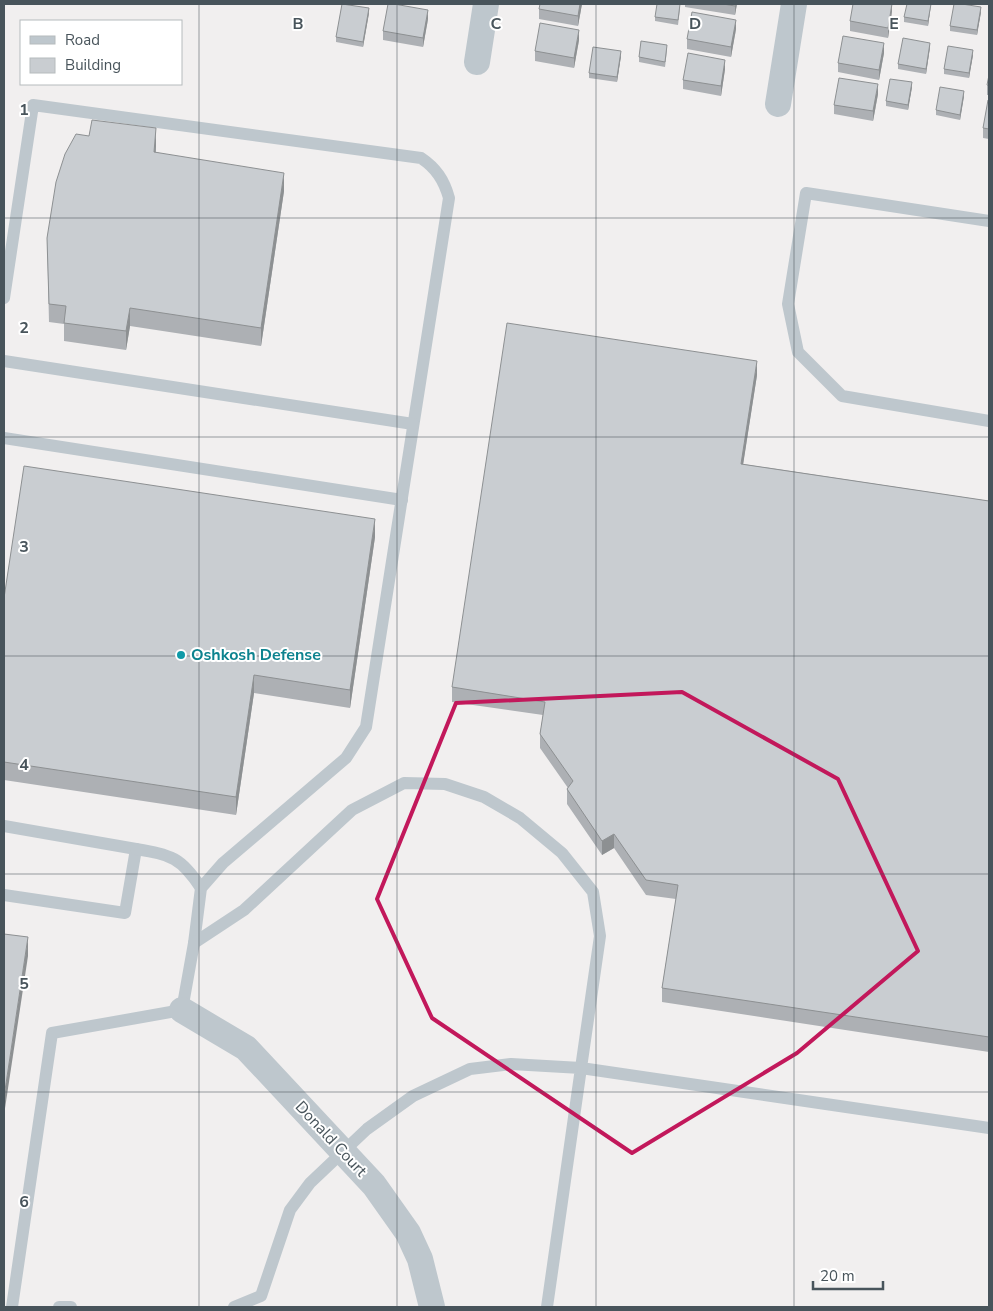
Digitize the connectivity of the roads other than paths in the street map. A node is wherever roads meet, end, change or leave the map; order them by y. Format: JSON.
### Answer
{"nodes":[{"id":1,"x":486,"y":4,"type":"edge"},
{"id":2,"x":794,"y":4,"type":"edge"},
{"id":3,"x":477,"y":62,"type":"dead end"},
{"id":4,"x":778,"y":104,"type":"dead end"},
{"id":5,"x":989,"y":222,"type":"edge"},
{"id":6,"x":4,"y":298,"type":"edge"},
{"id":7,"x":4,"y":361,"type":"edge"},
{"id":8,"x":989,"y":421,"type":"edge"},
{"id":9,"x":413,"y":424,"type":"junction"},
{"id":10,"x":4,"y":438,"type":"edge"},
{"id":11,"x":402,"y":500,"type":"junction"},
{"id":12,"x":4,"y":826,"type":"edge"},
{"id":13,"x":136,"y":849,"type":"junction"},
{"id":14,"x":201,"y":888,"type":"junction"},
{"id":15,"x":4,"y":894,"type":"edge"},
{"id":16,"x":194,"y":943,"type":"junction"},
{"id":17,"x":182,"y":1010,"type":"junction"},
{"id":18,"x":581,"y":1068,"type":"junction"},
{"id":19,"x":989,"y":1128,"type":"edge"},
{"id":20,"x":343,"y":1152,"type":"junction"},
{"id":21,"x":12,"y":1307,"type":"edge"},
{"id":22,"x":59,"y":1307,"type":"edge"},
{"id":23,"x":71,"y":1307,"type":"edge"},
{"id":24,"x":234,"y":1307,"type":"edge"},
{"id":25,"x":432,"y":1307,"type":"edge"},
{"id":26,"x":547,"y":1307,"type":"edge"}],
"edges":[{"from":1,"to":3,"type":"street"},
{"from":2,"to":4,"type":"street"},
{"from":5,"to":8,"type":"lane"},
{"from":6,"to":9,"type":"lane"},
{"from":7,"to":9,"type":"lane"},
{"from":9,"to":11,"type":"lane"},
{"from":10,"to":11,"type":"lane"},
{"from":11,"to":14,"type":"lane"},
{"from":12,"to":13,"type":"lane"},
{"from":13,"to":14,"type":"lane"},
{"from":13,"to":15,"type":"lane"},
{"from":14,"to":16,"type":"lane"},
{"from":16,"to":17,"type":"lane"},
{"from":16,"to":18,"type":"lane"},
{"from":17,"to":20,"type":"street","name":"Donald Court"},
{"from":17,"to":21,"type":"lane"},
{"from":18,"to":19,"type":"lane"},
{"from":18,"to":20,"type":"lane"},
{"from":18,"to":26,"type":"lane"},
{"from":20,"to":24,"type":"lane"},
{"from":20,"to":25,"type":"street","name":"Donald Court"},
{"from":22,"to":23,"type":"lane"}]}
